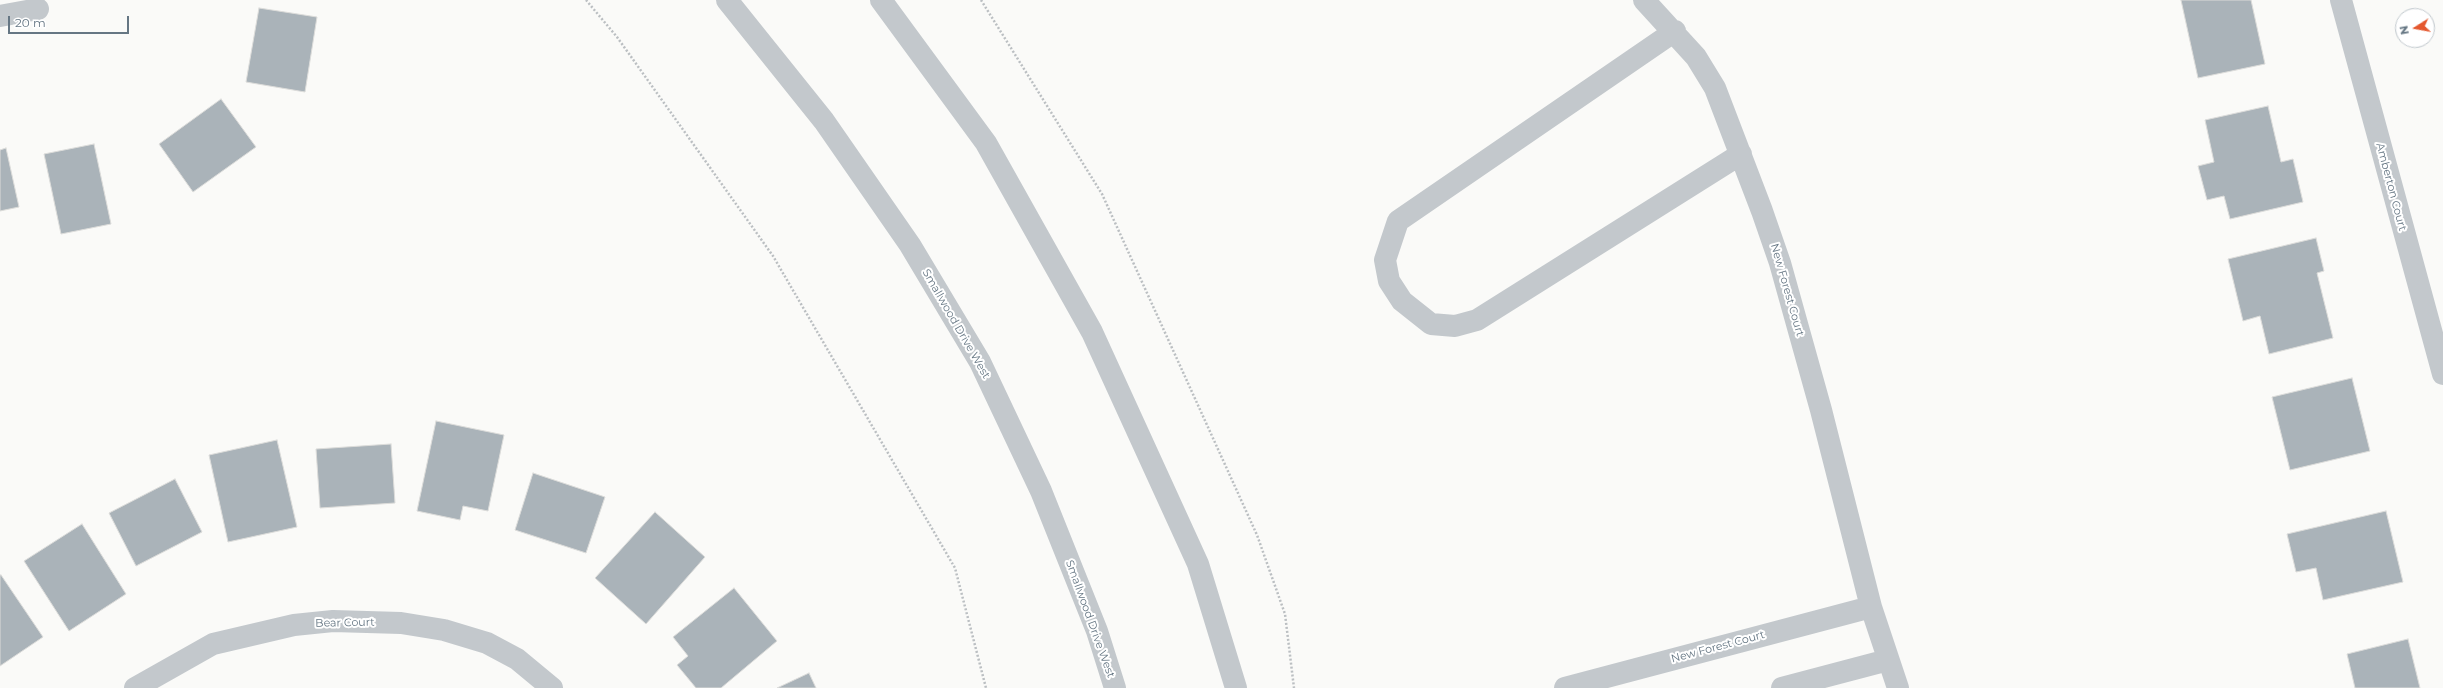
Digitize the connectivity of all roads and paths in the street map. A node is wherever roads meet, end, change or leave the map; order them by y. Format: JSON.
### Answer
{"nodes":[{"id":1,"x":586,"y":0,"type":"edge"},
{"id":2,"x":727,"y":0,"type":"edge"},
{"id":3,"x":881,"y":0,"type":"edge"},
{"id":4,"x":981,"y":0,"type":"edge"},
{"id":5,"x":1644,"y":0,"type":"edge"},
{"id":6,"x":2341,"y":0,"type":"edge"},
{"id":7,"x":38,"y":9,"type":"dead end"},
{"id":8,"x":0,"y":16,"type":"edge"},
{"id":9,"x":1675,"y":31,"type":"junction"},
{"id":10,"x":1741,"y":154,"type":"junction"},
{"id":11,"x":2443,"y":374,"type":"edge"},
{"id":12,"x":1871,"y":607,"type":"junction"},
{"id":13,"x":1888,"y":660,"type":"junction"},
{"id":14,"x":135,"y":688,"type":"edge"},
{"id":15,"x":552,"y":688,"type":"edge"},
{"id":16,"x":986,"y":688,"type":"edge"},
{"id":17,"x":1115,"y":688,"type":"edge"},
{"id":18,"x":1236,"y":688,"type":"edge"},
{"id":19,"x":1294,"y":688,"type":"edge"},
{"id":20,"x":1565,"y":688,"type":"edge"},
{"id":21,"x":1782,"y":688,"type":"edge"},
{"id":22,"x":1898,"y":688,"type":"edge"}],
"edges":[{"from":1,"to":16,"type":"path"},
{"from":2,"to":17,"type":"street","name":"Smallwood Drive West"},
{"from":3,"to":18,"type":"street"},
{"from":4,"to":19,"type":"path"},
{"from":5,"to":9,"type":"street","name":"New Forest Court"},
{"from":6,"to":11,"type":"street","name":"Amberton Court"},
{"from":7,"to":8,"type":"street"},
{"from":9,"to":10,"type":"street","name":"New Forest Court"},
{"from":9,"to":10,"type":"street"},
{"from":10,"to":12,"type":"street","name":"New Forest Court"},
{"from":12,"to":13,"type":"street","name":"New Forest Court"},
{"from":12,"to":20,"type":"street","name":"New Forest Court"},
{"from":13,"to":21,"type":"street"},
{"from":13,"to":22,"type":"street","name":"New Forest Court"},
{"from":14,"to":15,"type":"street","name":"Bear Court"}]}
